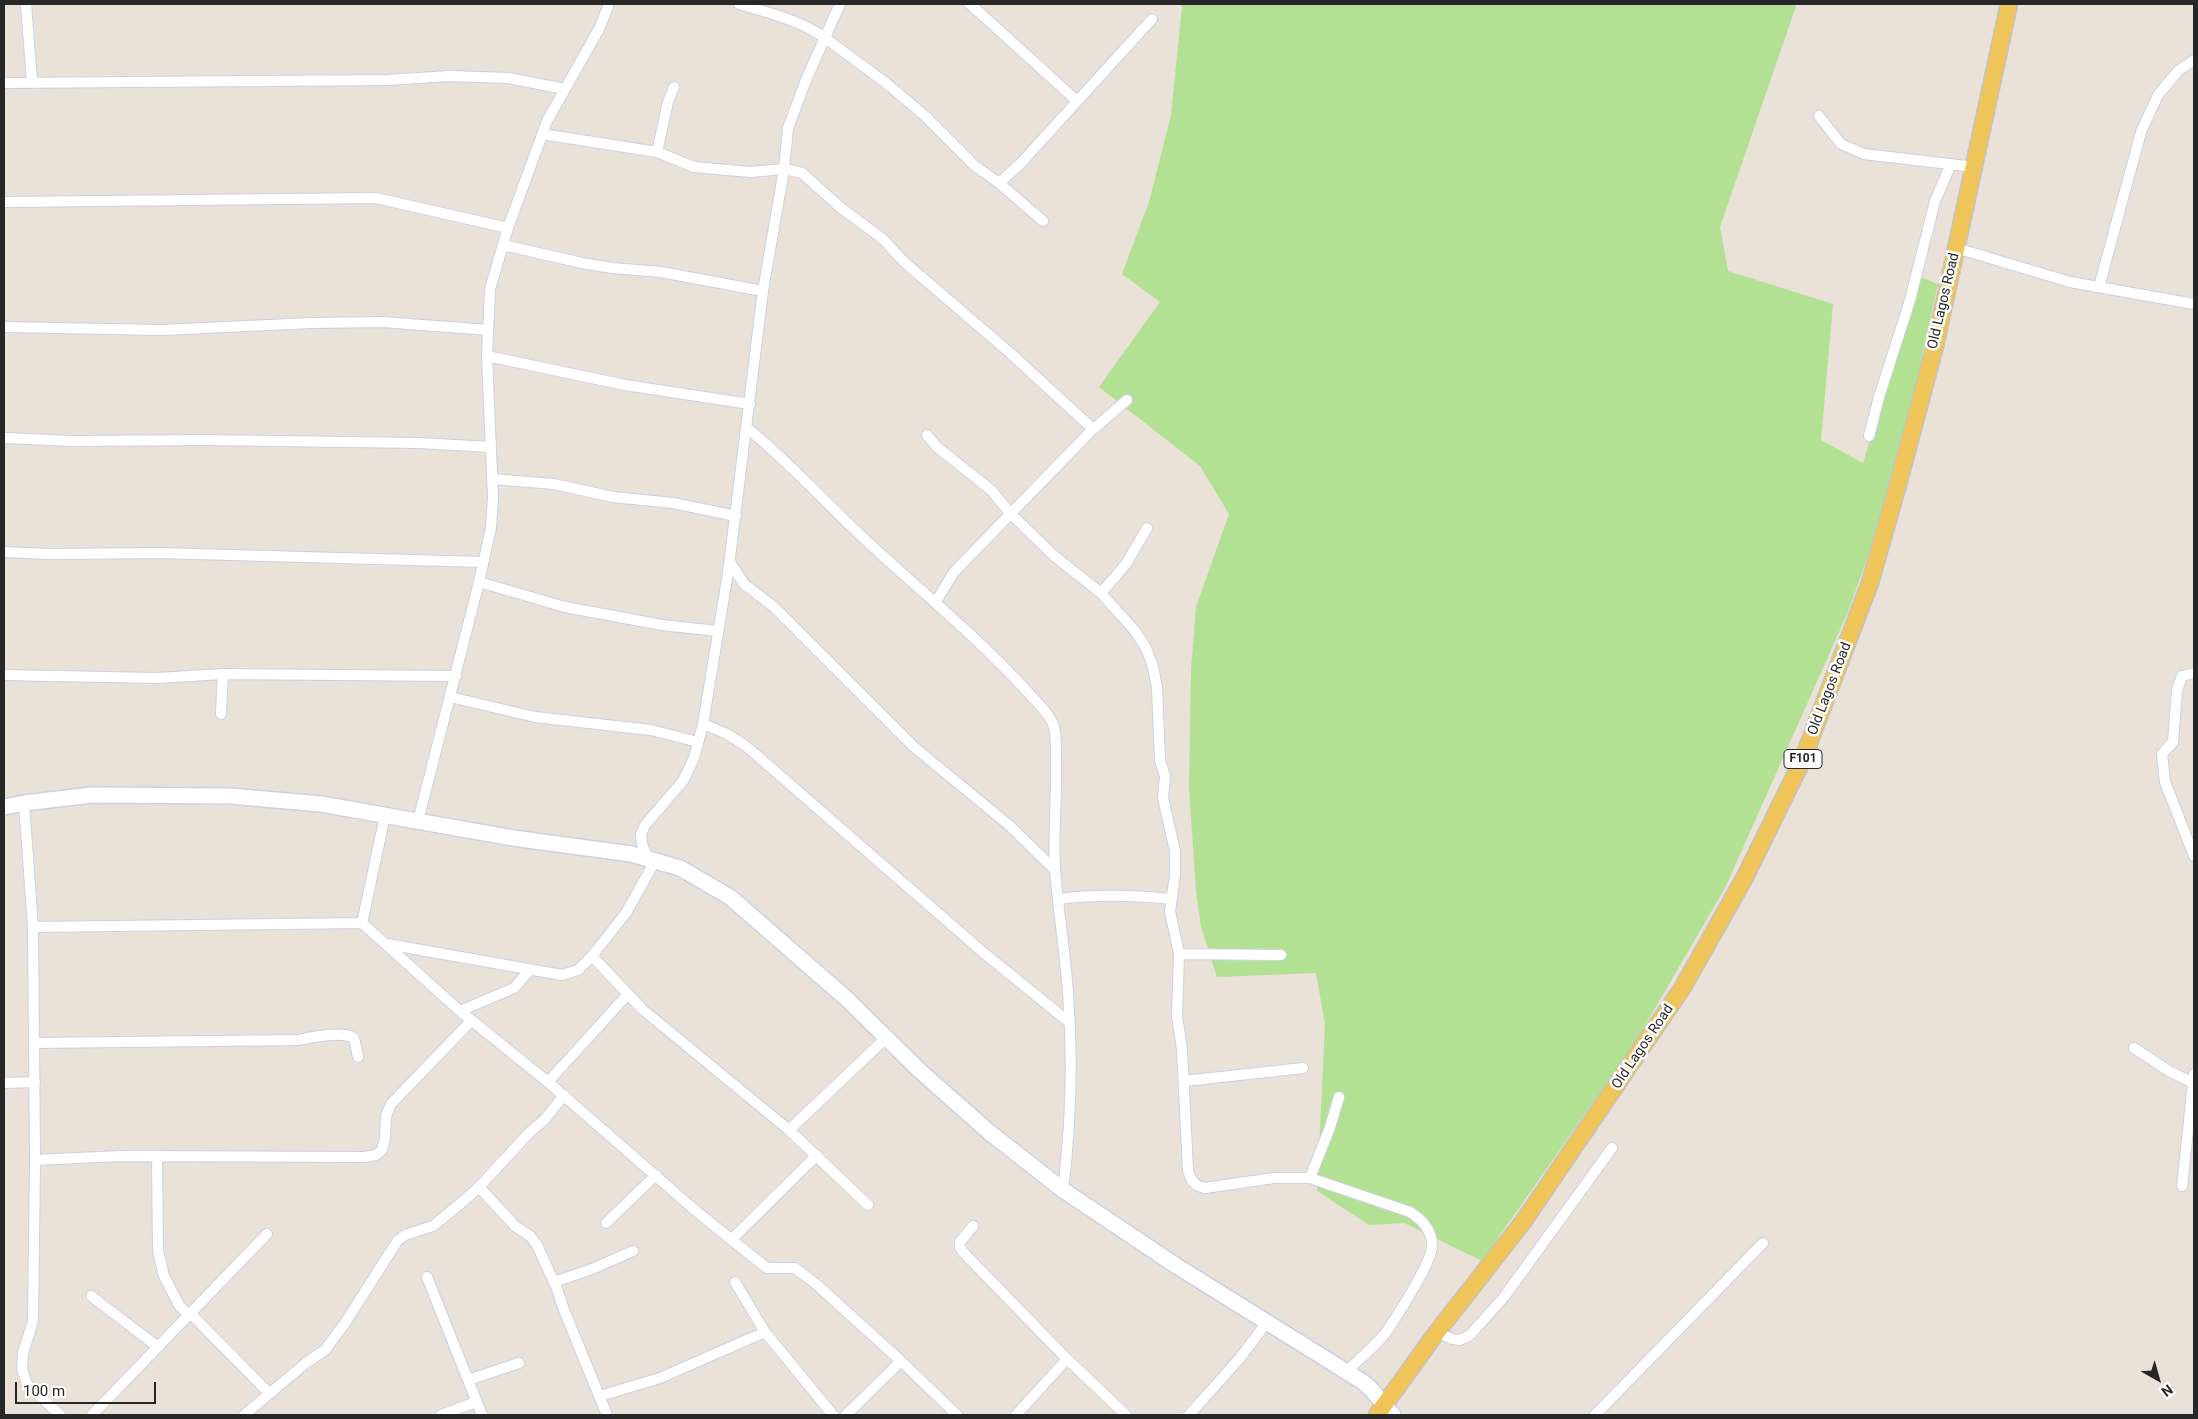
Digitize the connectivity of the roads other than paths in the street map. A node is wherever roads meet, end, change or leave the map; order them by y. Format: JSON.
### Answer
{"nodes":[{"id":1,"x":26,"y":4,"type":"edge"},
{"id":2,"x":609,"y":4,"type":"edge"},
{"id":3,"x":739,"y":4,"type":"edge"},
{"id":4,"x":840,"y":4,"type":"edge"},
{"id":5,"x":970,"y":4,"type":"edge"},
{"id":6,"x":2009,"y":4,"type":"edge"},
{"id":7,"x":1152,"y":19,"type":"dead end"},
{"id":8,"x":825,"y":38,"type":"junction"},
{"id":9,"x":2194,"y":60,"type":"edge"},
{"id":10,"x":32,"y":82,"type":"junction"},
{"id":11,"x":4,"y":83,"type":"edge"},
{"id":12,"x":674,"y":87,"type":"dead end"},
{"id":13,"x":565,"y":89,"type":"junction"},
{"id":14,"x":1077,"y":101,"type":"junction"},
{"id":15,"x":1819,"y":116,"type":"dead end"},
{"id":16,"x":542,"y":134,"type":"junction"},
{"id":17,"x":657,"y":152,"type":"junction"},
{"id":18,"x":1951,"y":164,"type":"junction"},
{"id":19,"x":1975,"y":168,"type":"junction"},
{"id":20,"x":784,"y":169,"type":"junction"},
{"id":21,"x":999,"y":184,"type":"junction"},
{"id":22,"x":4,"y":202,"type":"edge"},
{"id":23,"x":1043,"y":221,"type":"dead end"},
{"id":24,"x":508,"y":228,"type":"junction"},
{"id":25,"x":503,"y":245,"type":"junction"},
{"id":26,"x":1956,"y":248,"type":"junction"},
{"id":27,"x":2099,"y":287,"type":"junction"},
{"id":28,"x":763,"y":292,"type":"junction"},
{"id":29,"x":2194,"y":304,"type":"edge"},
{"id":30,"x":4,"y":327,"type":"edge"},
{"id":31,"x":488,"y":330,"type":"junction"},
{"id":32,"x":487,"y":356,"type":"junction"},
{"id":33,"x":1127,"y":400,"type":"dead end"},
{"id":34,"x":750,"y":404,"type":"junction"},
{"id":35,"x":747,"y":428,"type":"junction"},
{"id":36,"x":1093,"y":429,"type":"junction"},
{"id":37,"x":927,"y":435,"type":"dead end"},
{"id":38,"x":1869,"y":436,"type":"dead end"},
{"id":39,"x":4,"y":438,"type":"edge"},
{"id":40,"x":490,"y":447,"type":"junction"},
{"id":41,"x":492,"y":479,"type":"junction"},
{"id":42,"x":1011,"y":514,"type":"junction"},
{"id":43,"x":736,"y":516,"type":"junction"},
{"id":44,"x":1147,"y":528,"type":"dead end"},
{"id":45,"x":4,"y":552,"type":"edge"},
{"id":46,"x":483,"y":562,"type":"junction"},
{"id":47,"x":730,"y":562,"type":"junction"},
{"id":48,"x":480,"y":582,"type":"junction"},
{"id":49,"x":744,"y":584,"type":"junction"},
{"id":50,"x":726,"y":585,"type":"junction"},
{"id":51,"x":1101,"y":593,"type":"junction"},
{"id":52,"x":935,"y":603,"type":"junction"},
{"id":53,"x":718,"y":631,"type":"junction"},
{"id":54,"x":2194,"y":673,"type":"edge"},
{"id":55,"x":223,"y":674,"type":"junction"},
{"id":56,"x":4,"y":675,"type":"edge"},
{"id":57,"x":456,"y":676,"type":"junction"},
{"id":58,"x":450,"y":697,"type":"junction"},
{"id":59,"x":221,"y":714,"type":"dead end"},
{"id":60,"x":703,"y":724,"type":"junction"},
{"id":61,"x":698,"y":742,"type":"junction"},
{"id":62,"x":24,"y":803,"type":"junction"},
{"id":63,"x":4,"y":807,"type":"edge"},
{"id":64,"x":384,"y":816,"type":"junction"},
{"id":65,"x":418,"y":821,"type":"junction"},
{"id":66,"x":1055,"y":848,"type":"junction"},
{"id":67,"x":1036,"y":849,"type":"junction"},
{"id":68,"x":2194,"y":856,"type":"edge"},
{"id":69,"x":652,"y":860,"type":"junction"},
{"id":70,"x":1055,"y":870,"type":"junction"},
{"id":71,"x":1059,"y":899,"type":"junction"},
{"id":72,"x":1171,"y":899,"type":"junction"},
{"id":73,"x":362,"y":923,"type":"junction"},
{"id":74,"x":33,"y":927,"type":"junction"},
{"id":75,"x":385,"y":944,"type":"junction"},
{"id":76,"x":1179,"y":954,"type":"junction"},
{"id":77,"x":1280,"y":955,"type":"dead end"},
{"id":78,"x":592,"y":956,"type":"junction"},
{"id":79,"x":529,"y":971,"type":"junction"},
{"id":80,"x":628,"y":994,"type":"junction"},
{"id":81,"x":460,"y":1011,"type":"junction"},
{"id":82,"x":471,"y":1020,"type":"junction"},
{"id":83,"x":1069,"y":1022,"type":"junction"},
{"id":84,"x":886,"y":1038,"type":"junction"},
{"id":85,"x":34,"y":1043,"type":"junction"},
{"id":86,"x":2134,"y":1048,"type":"dead end"},
{"id":87,"x":358,"y":1057,"type":"dead end"},
{"id":88,"x":1303,"y":1068,"type":"dead end"},
{"id":89,"x":2194,"y":1079,"type":"edge"},
{"id":90,"x":1184,"y":1081,"type":"junction"},
{"id":91,"x":35,"y":1082,"type":"junction"},
{"id":92,"x":548,"y":1082,"type":"junction"},
{"id":93,"x":4,"y":1083,"type":"edge"},
{"id":94,"x":564,"y":1095,"type":"junction"},
{"id":95,"x":1338,"y":1097,"type":"dead end"},
{"id":96,"x":790,"y":1130,"type":"junction"},
{"id":97,"x":1612,"y":1148,"type":"dead end"},
{"id":98,"x":817,"y":1155,"type":"junction"},
{"id":99,"x":157,"y":1156,"type":"junction"},
{"id":100,"x":35,"y":1160,"type":"junction"},
{"id":101,"x":656,"y":1175,"type":"junction"},
{"id":102,"x":1310,"y":1178,"type":"junction"},
{"id":103,"x":2182,"y":1186,"type":"dead end"},
{"id":104,"x":479,"y":1187,"type":"junction"},
{"id":105,"x":1062,"y":1190,"type":"junction"},
{"id":106,"x":868,"y":1205,"type":"dead end"},
{"id":107,"x":606,"y":1223,"type":"dead end"},
{"id":108,"x":973,"y":1226,"type":"dead end"},
{"id":109,"x":267,"y":1234,"type":"dead end"},
{"id":110,"x":732,"y":1239,"type":"junction"},
{"id":111,"x":1763,"y":1243,"type":"dead end"},
{"id":112,"x":633,"y":1251,"type":"dead end"},
{"id":113,"x":428,"y":1277,"type":"dead end"},
{"id":114,"x":554,"y":1282,"type":"junction"},
{"id":115,"x":735,"y":1282,"type":"dead end"},
{"id":116,"x":91,"y":1296,"type":"dead end"},
{"id":117,"x":191,"y":1314,"type":"junction"},
{"id":118,"x":1267,"y":1322,"type":"junction"},
{"id":119,"x":765,"y":1332,"type":"junction"},
{"id":120,"x":1438,"y":1332,"type":"junction"},
{"id":121,"x":158,"y":1347,"type":"junction"},
{"id":122,"x":1067,"y":1360,"type":"junction"},
{"id":123,"x":901,"y":1361,"type":"junction"},
{"id":124,"x":518,"y":1363,"type":"dead end"},
{"id":125,"x":1346,"y":1372,"type":"junction"},
{"id":126,"x":468,"y":1380,"type":"junction"},
{"id":127,"x":268,"y":1393,"type":"junction"},
{"id":128,"x":600,"y":1396,"type":"junction"},
{"id":129,"x":476,"y":1402,"type":"junction"},
{"id":130,"x":1385,"y":1412,"type":"edge"},
{"id":131,"x":60,"y":1415,"type":"edge"},
{"id":132,"x":92,"y":1415,"type":"edge"},
{"id":133,"x":244,"y":1415,"type":"edge"},
{"id":134,"x":441,"y":1415,"type":"edge"},
{"id":135,"x":482,"y":1415,"type":"edge"},
{"id":136,"x":607,"y":1415,"type":"edge"},
{"id":137,"x":833,"y":1415,"type":"edge"},
{"id":138,"x":846,"y":1415,"type":"edge"},
{"id":139,"x":957,"y":1415,"type":"edge"},
{"id":140,"x":1016,"y":1415,"type":"edge"},
{"id":141,"x":1126,"y":1415,"type":"edge"},
{"id":142,"x":1189,"y":1415,"type":"edge"},
{"id":143,"x":1595,"y":1415,"type":"edge"}],
"edges":[{"from":1,"to":10,"type":"street"},
{"from":2,"to":13,"type":"street"},
{"from":3,"to":8,"type":"street"},
{"from":4,"to":8,"type":"street"},
{"from":5,"to":14,"type":"street"},
{"from":6,"to":19,"type":"main road","name":"Old Lagos Road","number":"F101"},
{"from":7,"to":14,"type":"street"},
{"from":8,"to":20,"type":"street"},
{"from":8,"to":21,"type":"street"},
{"from":9,"to":27,"type":"street"},
{"from":10,"to":11,"type":"street"},
{"from":10,"to":13,"type":"street"},
{"from":12,"to":17,"type":"street"},
{"from":13,"to":16,"type":"street"},
{"from":14,"to":21,"type":"street"},
{"from":15,"to":18,"type":"street"},
{"from":16,"to":17,"type":"street"},
{"from":16,"to":24,"type":"street"},
{"from":17,"to":20,"type":"street"},
{"from":18,"to":19,"type":"street"},
{"from":18,"to":38,"type":"street"},
{"from":19,"to":26,"type":"main road","name":"Old Lagos Road","number":"F101"},
{"from":20,"to":28,"type":"street"},
{"from":20,"to":36,"type":"street"},
{"from":21,"to":23,"type":"street"},
{"from":22,"to":24,"type":"street"},
{"from":24,"to":25,"type":"street"},
{"from":25,"to":28,"type":"street"},
{"from":25,"to":31,"type":"street"},
{"from":26,"to":27,"type":"street"},
{"from":26,"to":120,"type":"main road","name":"Old Lagos Road","number":"F101"},
{"from":27,"to":29,"type":"street"},
{"from":28,"to":34,"type":"street"},
{"from":30,"to":31,"type":"street"},
{"from":31,"to":32,"type":"street"},
{"from":32,"to":34,"type":"street"},
{"from":32,"to":40,"type":"street"},
{"from":33,"to":36,"type":"street"},
{"from":34,"to":35,"type":"street"},
{"from":35,"to":43,"type":"street"},
{"from":35,"to":52,"type":"street"},
{"from":36,"to":42,"type":"street"},
{"from":37,"to":42,"type":"street"},
{"from":39,"to":40,"type":"street"},
{"from":40,"to":41,"type":"street"},
{"from":41,"to":43,"type":"street"},
{"from":41,"to":46,"type":"street"},
{"from":42,"to":51,"type":"street"},
{"from":42,"to":52,"type":"street"},
{"from":43,"to":47,"type":"street"},
{"from":44,"to":51,"type":"street"},
{"from":45,"to":46,"type":"street"},
{"from":46,"to":48,"type":"street"},
{"from":47,"to":49,"type":"street"},
{"from":47,"to":50,"type":"street"},
{"from":48,"to":53,"type":"street"},
{"from":48,"to":57,"type":"street"},
{"from":49,"to":50,"type":"street"},
{"from":49,"to":67,"type":"street"},
{"from":50,"to":53,"type":"street"},
{"from":51,"to":72,"type":"street"},
{"from":52,"to":66,"type":"street"},
{"from":53,"to":60,"type":"street"},
{"from":54,"to":68,"type":"street"},
{"from":55,"to":56,"type":"street"},
{"from":55,"to":57,"type":"street"},
{"from":55,"to":59,"type":"street"},
{"from":57,"to":58,"type":"street"},
{"from":58,"to":61,"type":"street"},
{"from":58,"to":65,"type":"street"},
{"from":60,"to":61,"type":"street"},
{"from":60,"to":83,"type":"street"},
{"from":61,"to":69,"type":"street"},
{"from":62,"to":63,"type":"street"},
{"from":62,"to":64,"type":"street"},
{"from":62,"to":74,"type":"street"},
{"from":64,"to":65,"type":"street"},
{"from":64,"to":73,"type":"street"},
{"from":65,"to":69,"type":"street"},
{"from":66,"to":67,"type":"street"},
{"from":66,"to":70,"type":"street"},
{"from":67,"to":70,"type":"street"},
{"from":69,"to":78,"type":"street"},
{"from":69,"to":84,"type":"street"},
{"from":70,"to":71,"type":"street"},
{"from":71,"to":72,"type":"street"},
{"from":71,"to":83,"type":"street"},
{"from":72,"to":76,"type":"street"},
{"from":73,"to":74,"type":"street"},
{"from":73,"to":75,"type":"street"},
{"from":74,"to":85,"type":"street"},
{"from":75,"to":79,"type":"street"},
{"from":75,"to":81,"type":"street"},
{"from":76,"to":77,"type":"street"},
{"from":76,"to":90,"type":"street"},
{"from":78,"to":79,"type":"street"},
{"from":78,"to":80,"type":"street"},
{"from":79,"to":81,"type":"street"},
{"from":80,"to":92,"type":"street"},
{"from":80,"to":96,"type":"street"},
{"from":81,"to":82,"type":"street"},
{"from":82,"to":92,"type":"street"},
{"from":82,"to":99,"type":"street"},
{"from":83,"to":105,"type":"street"},
{"from":84,"to":96,"type":"street"},
{"from":84,"to":105,"type":"street"},
{"from":85,"to":87,"type":"street"},
{"from":85,"to":91,"type":"street"},
{"from":86,"to":89,"type":"street"},
{"from":88,"to":90,"type":"street"},
{"from":89,"to":103,"type":"street"},
{"from":90,"to":102,"type":"street"},
{"from":91,"to":93,"type":"street"},
{"from":91,"to":100,"type":"street"},
{"from":92,"to":94,"type":"street"},
{"from":94,"to":101,"type":"street"},
{"from":94,"to":104,"type":"street"},
{"from":95,"to":102,"type":"street"},
{"from":96,"to":98,"type":"street"},
{"from":97,"to":120,"type":"street"},
{"from":98,"to":106,"type":"street"},
{"from":98,"to":110,"type":"street"},
{"from":99,"to":100,"type":"street"},
{"from":99,"to":117,"type":"street"},
{"from":100,"to":131,"type":"street"},
{"from":101,"to":107,"type":"street"},
{"from":101,"to":110,"type":"street"},
{"from":102,"to":125,"type":"street"},
{"from":104,"to":114,"type":"street"},
{"from":104,"to":127,"type":"street"},
{"from":105,"to":118,"type":"street"},
{"from":108,"to":122,"type":"street"},
{"from":109,"to":117,"type":"street"},
{"from":110,"to":123,"type":"street"},
{"from":111,"to":143,"type":"street"},
{"from":112,"to":114,"type":"street"},
{"from":113,"to":126,"type":"street"},
{"from":114,"to":128,"type":"street"},
{"from":115,"to":119,"type":"street"},
{"from":116,"to":121,"type":"street"},
{"from":117,"to":121,"type":"street"},
{"from":117,"to":127,"type":"street"},
{"from":118,"to":125,"type":"street"},
{"from":118,"to":142,"type":"street"},
{"from":119,"to":128,"type":"street"},
{"from":119,"to":137,"type":"street"},
{"from":120,"to":130,"type":"main road","name":"Old Lagos Road","number":"F101"},
{"from":121,"to":132,"type":"street"},
{"from":122,"to":140,"type":"street"},
{"from":122,"to":141,"type":"street"},
{"from":123,"to":138,"type":"street"},
{"from":123,"to":139,"type":"street"},
{"from":124,"to":126,"type":"street"},
{"from":125,"to":130,"type":"street"},
{"from":126,"to":129,"type":"street"},
{"from":127,"to":133,"type":"street"},
{"from":128,"to":136,"type":"street"},
{"from":129,"to":134,"type":"street"},
{"from":129,"to":135,"type":"street"}]}
